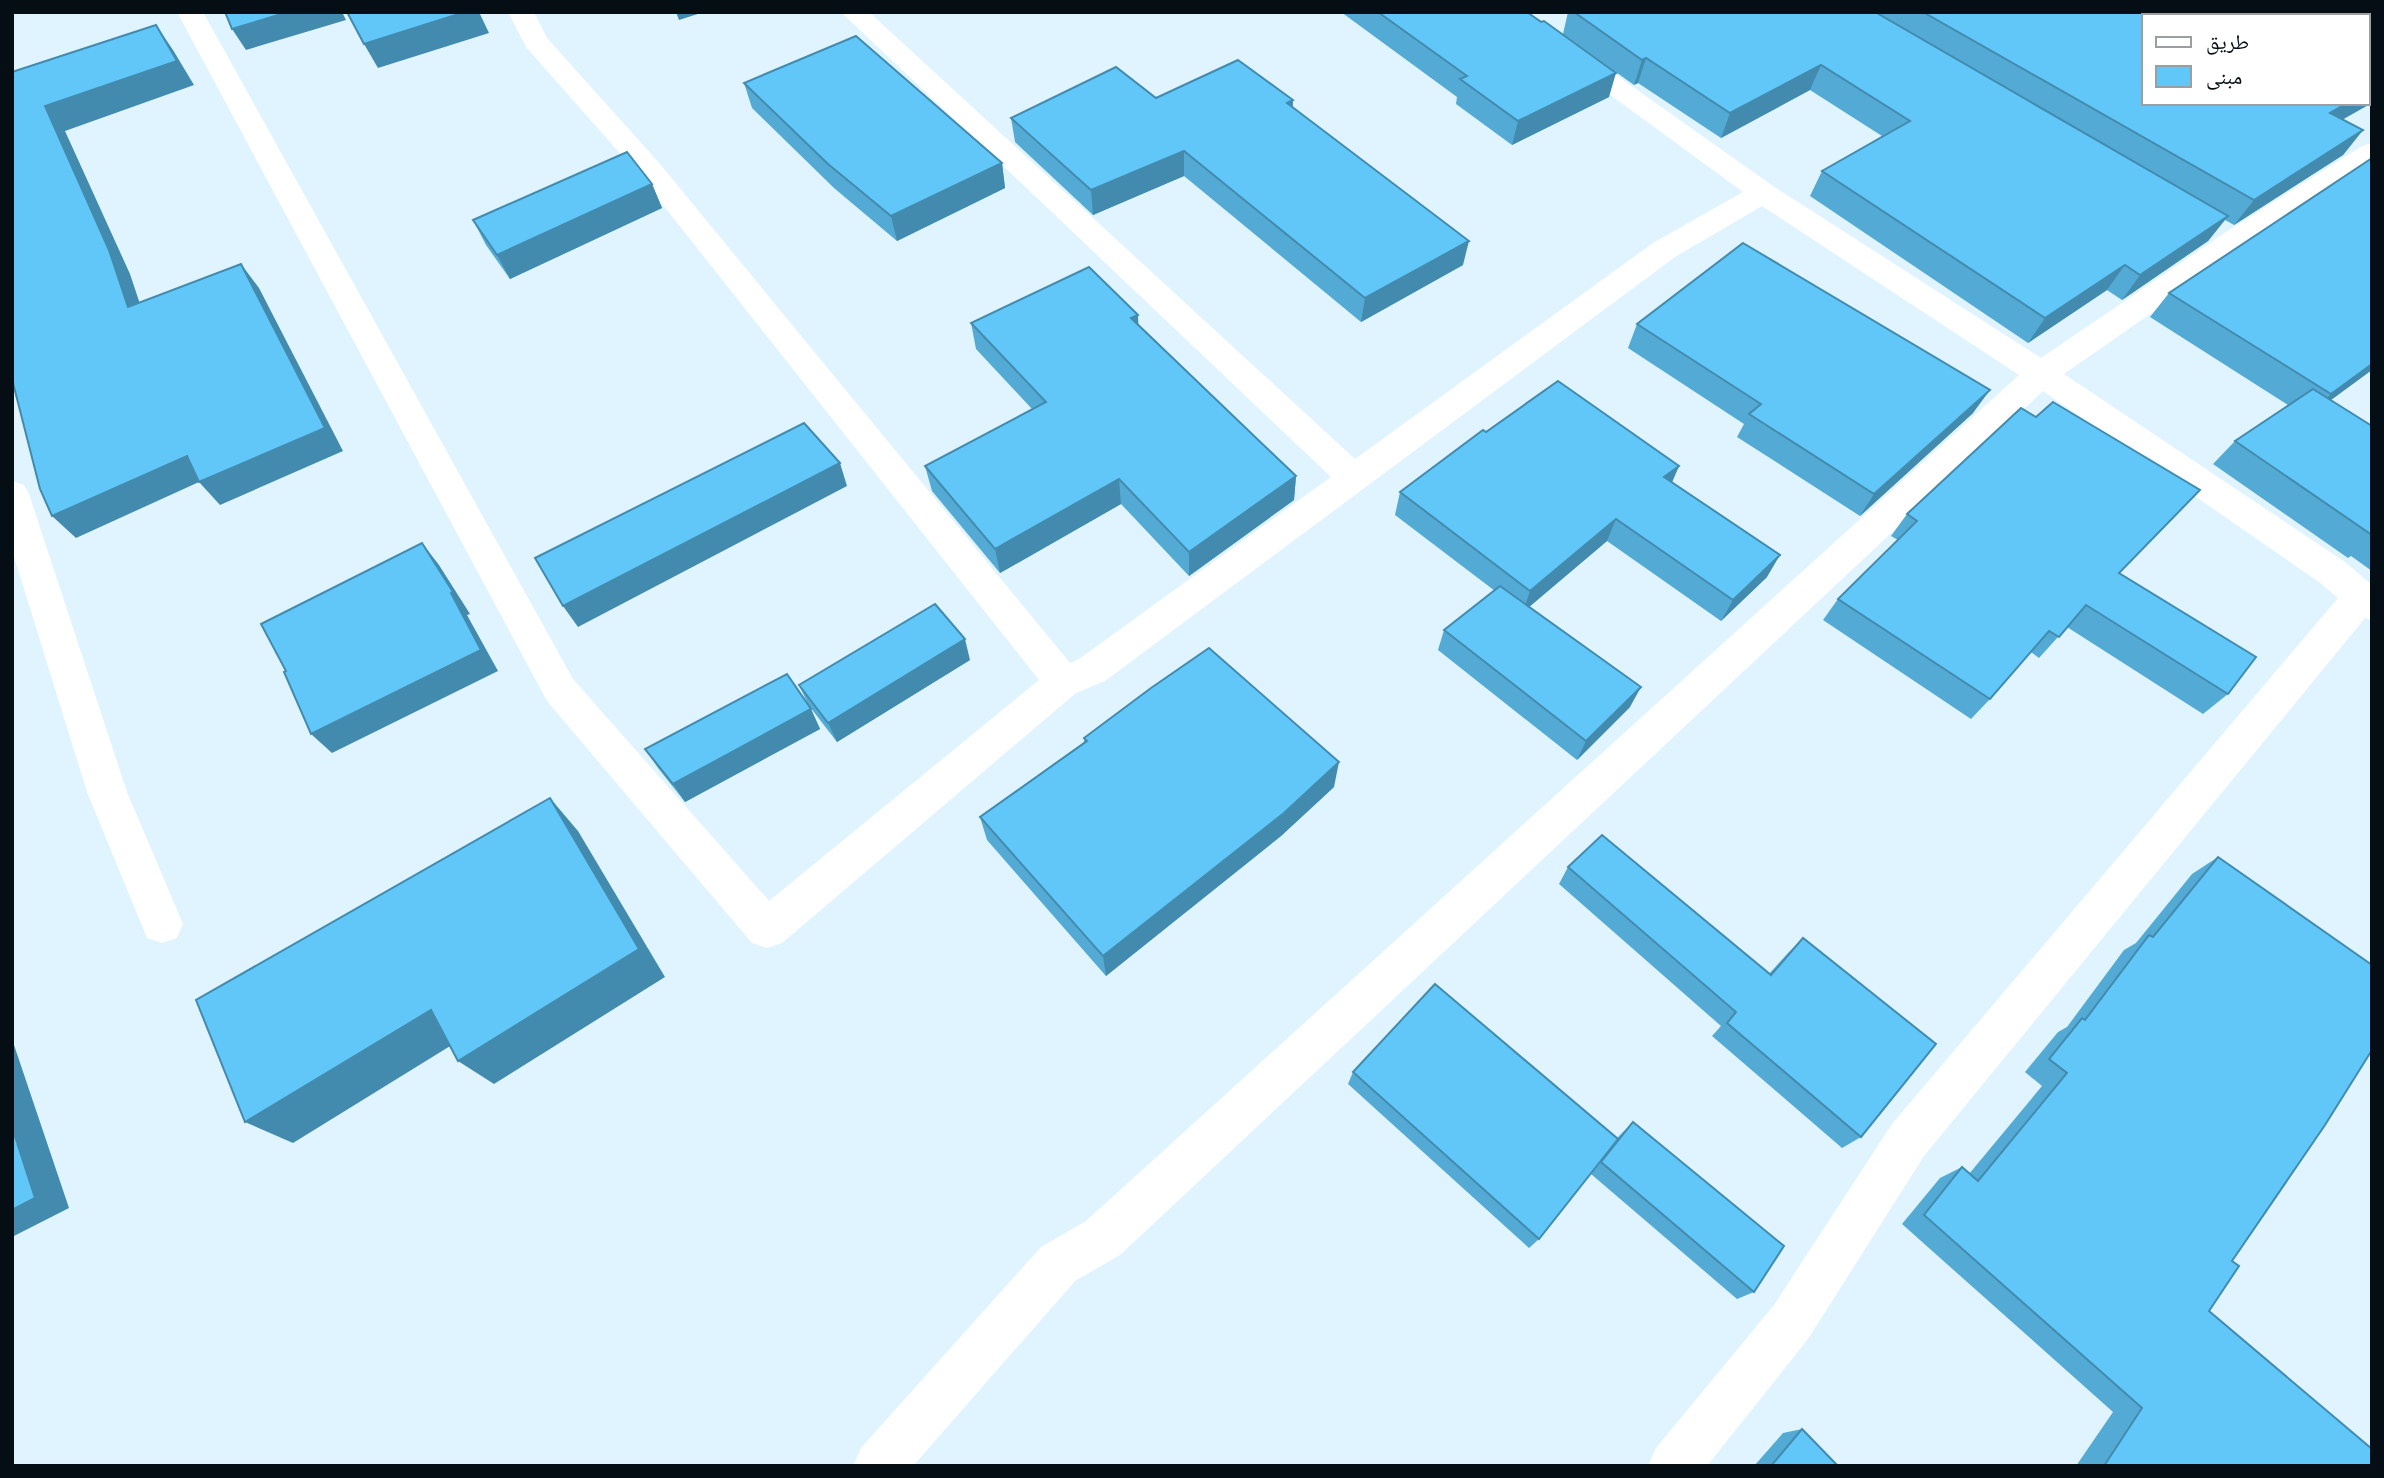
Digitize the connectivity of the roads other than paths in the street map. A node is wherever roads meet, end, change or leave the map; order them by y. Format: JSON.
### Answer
{"nodes":[{"id":1,"x":190,"y":12,"type":"edge"},
{"id":2,"x":521,"y":12,"type":"edge"},
{"id":3,"x":854,"y":12,"type":"edge"},
{"id":4,"x":1510,"y":12,"type":"edge"},
{"id":5,"x":2372,"y":152,"type":"edge"},
{"id":6,"x":1763,"y":193,"type":"junction"},
{"id":7,"x":2041,"y":374,"type":"junction"},
{"id":8,"x":1354,"y":478,"type":"junction"},
{"id":9,"x":12,"y":494,"type":"edge"},
{"id":10,"x":2366,"y":602,"type":"edge"},
{"id":11,"x":1063,"y":681,"type":"junction"},
{"id":12,"x":162,"y":924,"type":"dead end"},
{"id":13,"x":879,"y":1466,"type":"edge"},
{"id":14,"x":1674,"y":1466,"type":"edge"}],
"edges":[{"from":1,"to":11,"type":"street"},
{"from":2,"to":11,"type":"street"},
{"from":3,"to":8,"type":"street"},
{"from":4,"to":6,"type":"street"},
{"from":5,"to":7,"type":"street"},
{"from":6,"to":7,"type":"street"},
{"from":6,"to":8,"type":"street"},
{"from":7,"to":10,"type":"street"},
{"from":7,"to":13,"type":"street"},
{"from":8,"to":11,"type":"street"},
{"from":9,"to":12,"type":"street"},
{"from":10,"to":14,"type":"street"}]}
